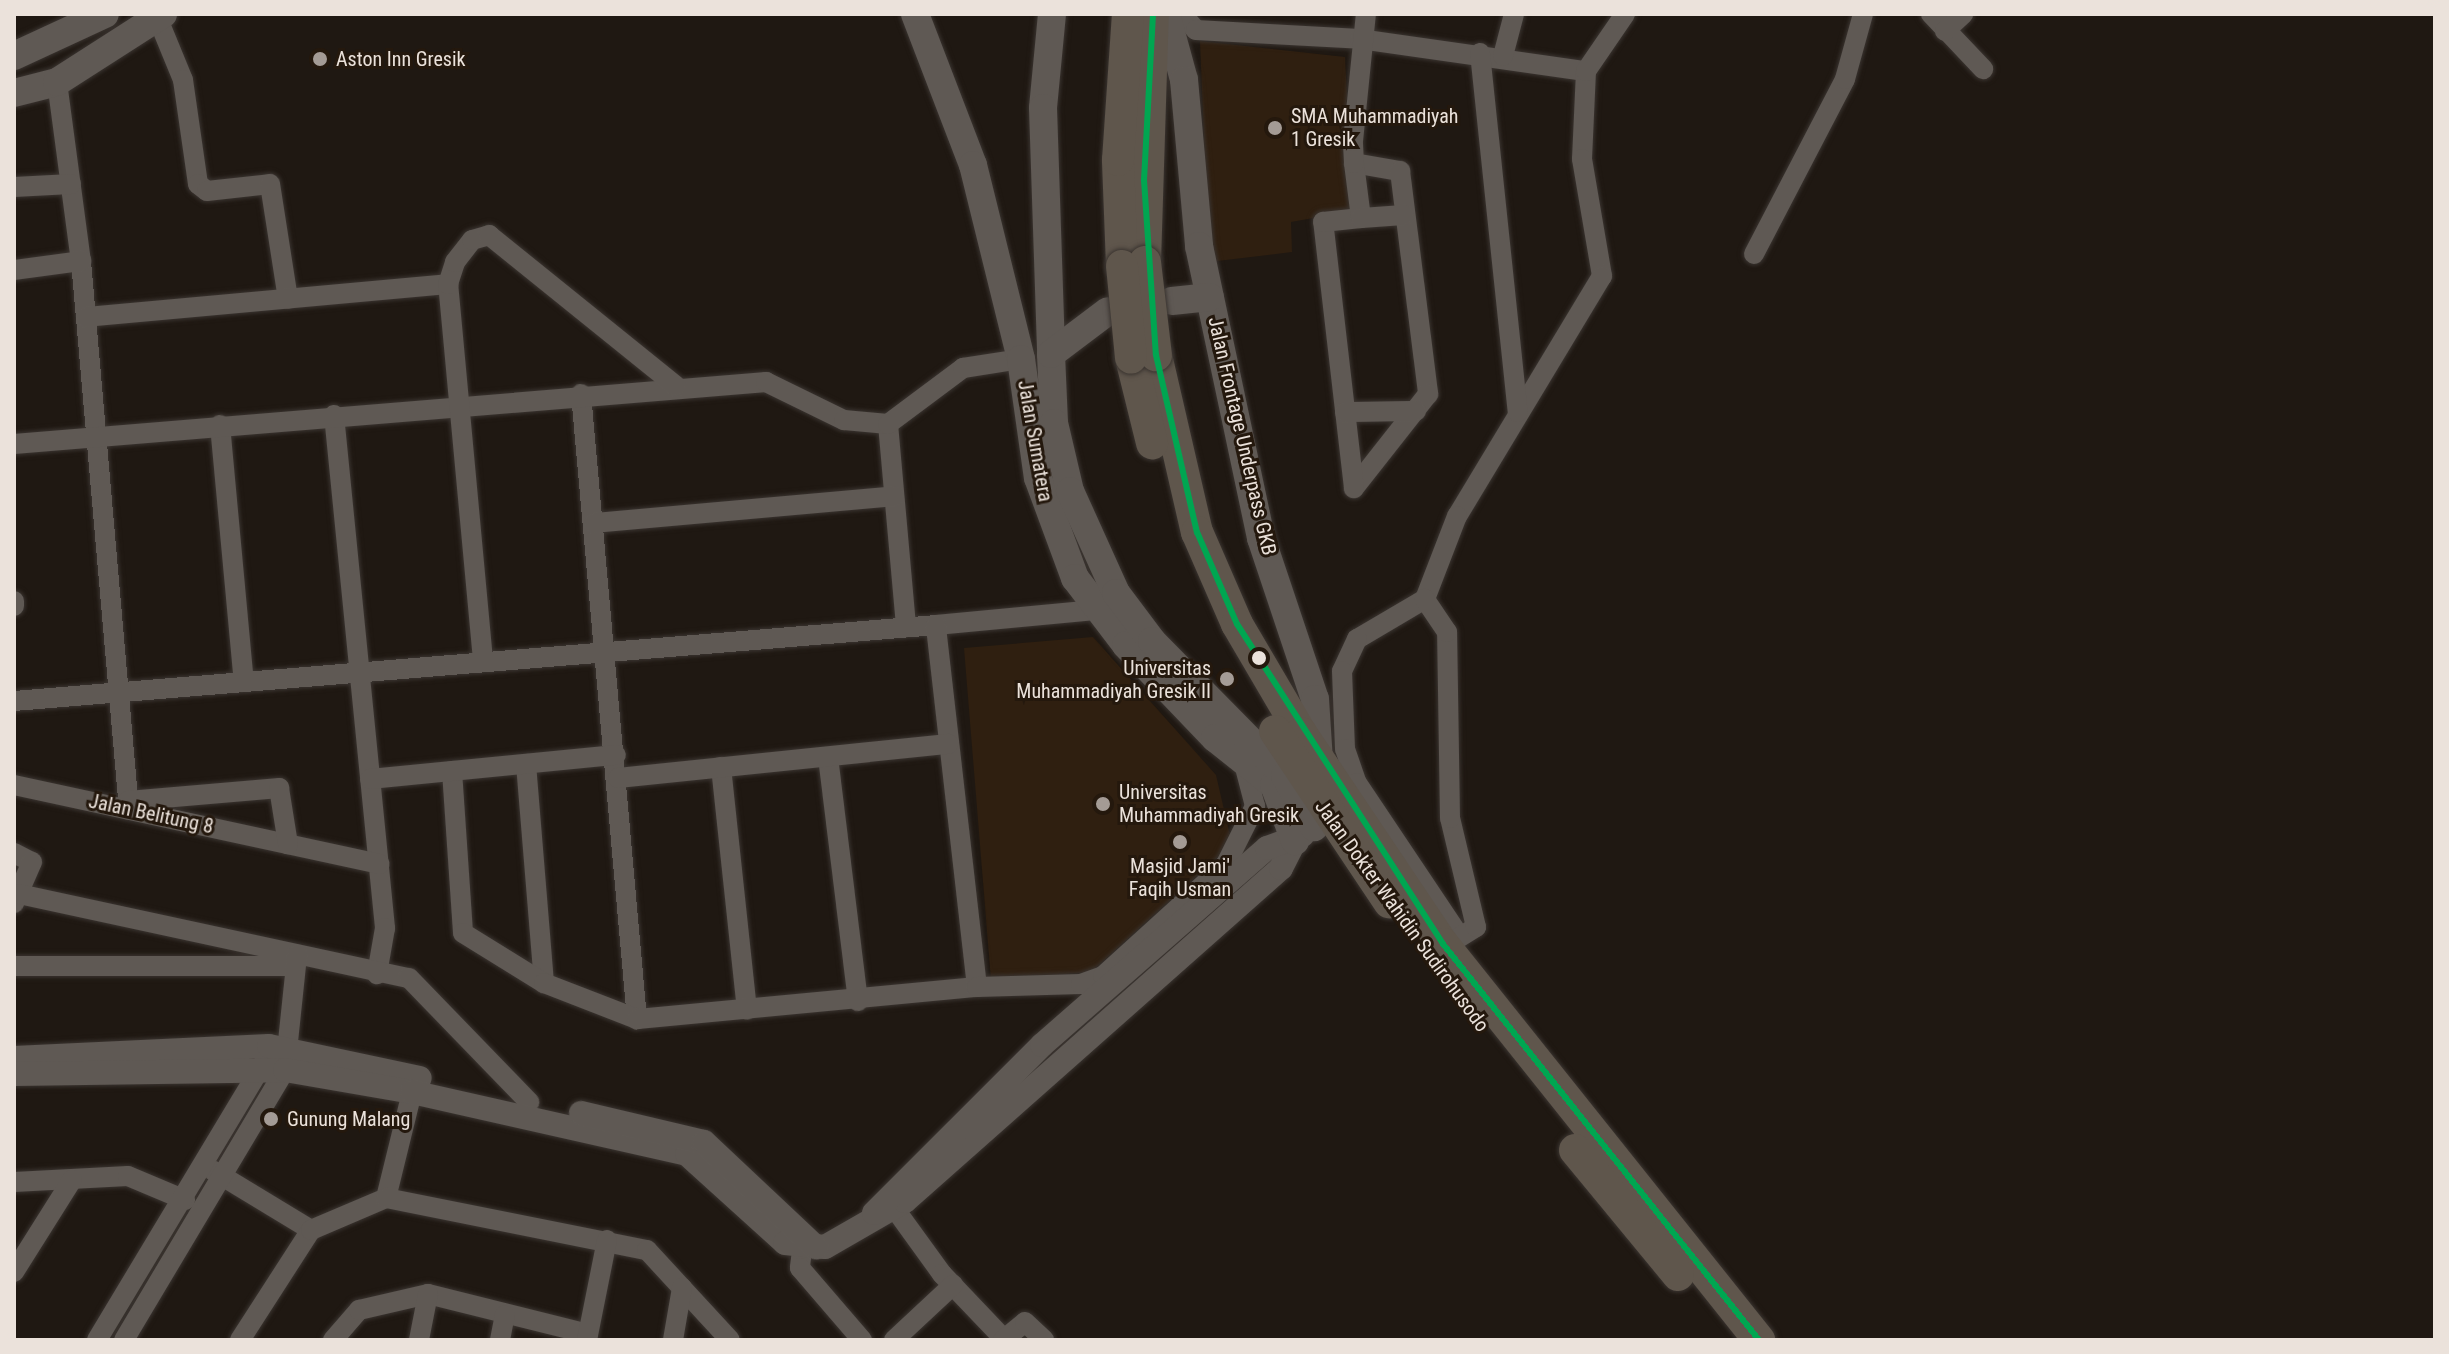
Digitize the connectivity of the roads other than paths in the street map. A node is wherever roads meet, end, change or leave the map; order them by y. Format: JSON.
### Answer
{"nodes":[{"id":1,"x":105,"y":14,"type":"edge"},
{"id":2,"x":915,"y":14,"type":"edge"},
{"id":3,"x":1052,"y":14,"type":"edge"},
{"id":4,"x":1128,"y":14,"type":"edge"},
{"id":5,"x":1153,"y":14,"type":"edge"},
{"id":6,"x":1166,"y":14,"type":"edge"},
{"id":7,"x":1182,"y":14,"type":"edge"},
{"id":8,"x":1366,"y":14,"type":"edge"},
{"id":9,"x":1514,"y":14,"type":"edge"},
{"id":10,"x":1625,"y":14,"type":"edge"},
{"id":11,"x":1863,"y":14,"type":"edge"},
{"id":12,"x":1931,"y":14,"type":"edge"},
{"id":13,"x":1963,"y":14,"type":"edge"},
{"id":14,"x":160,"y":16,"type":"edge"},
{"id":15,"x":1196,"y":30,"type":"junction"},
{"id":16,"x":1945,"y":31,"type":"junction"},
{"id":17,"x":1360,"y":39,"type":"junction"},
{"id":18,"x":1480,"y":53,"type":"junction"},
{"id":19,"x":14,"y":56,"type":"edge"},
{"id":20,"x":1503,"y":56,"type":"junction"},
{"id":21,"x":1983,"y":69,"type":"dead end"},
{"id":22,"x":1586,"y":71,"type":"junction"},
{"id":23,"x":1184,"y":80,"type":"junction"},
{"id":24,"x":57,"y":82,"type":"junction"},
{"id":25,"x":14,"y":93,"type":"edge"},
{"id":26,"x":1354,"y":163,"type":"junction"},
{"id":27,"x":71,"y":184,"type":"junction"},
{"id":28,"x":14,"y":187,"type":"edge"},
{"id":29,"x":1404,"y":215,"type":"junction"},
{"id":30,"x":1361,"y":218,"type":"junction"},
{"id":31,"x":1754,"y":254,"type":"dead end"},
{"id":32,"x":81,"y":261,"type":"junction"},
{"id":33,"x":1134,"y":264,"type":"junction"},
{"id":34,"x":14,"y":270,"type":"edge"},
{"id":35,"x":448,"y":284,"type":"junction"},
{"id":36,"x":1210,"y":297,"type":"junction"},
{"id":37,"x":288,"y":299,"type":"junction"},
{"id":38,"x":1172,"y":301,"type":"dead end"},
{"id":39,"x":1108,"y":311,"type":"dead end"},
{"id":40,"x":86,"y":317,"type":"junction"},
{"id":41,"x":1051,"y":354,"type":"junction"},
{"id":42,"x":1143,"y":356,"type":"junction"},
{"id":43,"x":1021,"y":359,"type":"junction"},
{"id":44,"x":676,"y":386,"type":"junction"},
{"id":45,"x":581,"y":394,"type":"junction"},
{"id":46,"x":458,"y":405,"type":"junction"},
{"id":47,"x":1416,"y":411,"type":"junction"},
{"id":48,"x":1345,"y":412,"type":"junction"},
{"id":49,"x":1518,"y":412,"type":"junction"},
{"id":50,"x":334,"y":415,"type":"junction"},
{"id":51,"x":888,"y":424,"type":"junction"},
{"id":52,"x":220,"y":425,"type":"junction"},
{"id":53,"x":96,"y":436,"type":"junction"},
{"id":54,"x":14,"y":444,"type":"edge"},
{"id":55,"x":894,"y":496,"type":"junction"},
{"id":56,"x":594,"y":523,"type":"junction"},
{"id":57,"x":1425,"y":599,"type":"junction"},
{"id":58,"x":1105,"y":601,"type":"junction"},
{"id":59,"x":936,"y":625,"type":"junction"},
{"id":60,"x":906,"y":627,"type":"junction"},
{"id":61,"x":607,"y":649,"type":"junction"},
{"id":62,"x":483,"y":660,"type":"junction"},
{"id":63,"x":356,"y":673,"type":"junction"},
{"id":64,"x":244,"y":682,"type":"junction"},
{"id":65,"x":119,"y":694,"type":"junction"},
{"id":66,"x":14,"y":701,"type":"edge"},
{"id":67,"x":948,"y":744,"type":"junction"},
{"id":68,"x":616,"y":755,"type":"junction"},
{"id":69,"x":828,"y":757,"type":"junction"},
{"id":70,"x":1243,"y":760,"type":"junction"},
{"id":71,"x":1319,"y":761,"type":"junction"},
{"id":72,"x":526,"y":764,"type":"junction"},
{"id":73,"x":721,"y":767,"type":"junction"},
{"id":74,"x":452,"y":771,"type":"junction"},
{"id":75,"x":618,"y":778,"type":"junction"},
{"id":76,"x":370,"y":779,"type":"junction"},
{"id":77,"x":14,"y":785,"type":"edge"},
{"id":78,"x":128,"y":806,"type":"junction"},
{"id":79,"x":1312,"y":828,"type":"junction"},
{"id":80,"x":288,"y":844,"type":"junction"},
{"id":81,"x":14,"y":853,"type":"edge"},
{"id":82,"x":380,"y":864,"type":"junction"},
{"id":83,"x":16,"y":898,"type":"edge"},
{"id":84,"x":1450,"y":940,"type":"junction"},
{"id":85,"x":294,"y":961,"type":"junction"},
{"id":86,"x":14,"y":966,"type":"edge"},
{"id":87,"x":377,"y":974,"type":"junction"},
{"id":88,"x":544,"y":983,"type":"junction"},
{"id":89,"x":977,"y":987,"type":"junction"},
{"id":90,"x":858,"y":1001,"type":"junction"},
{"id":91,"x":747,"y":1010,"type":"junction"},
{"id":92,"x":637,"y":1019,"type":"junction"},
{"id":93,"x":279,"y":1053,"type":"junction"},
{"id":94,"x":14,"y":1058,"type":"edge"},
{"id":95,"x":14,"y":1074,"type":"edge"},
{"id":96,"x":1538,"y":1085,"type":"junction"},
{"id":97,"x":412,"y":1092,"type":"junction"},
{"id":98,"x":529,"y":1102,"type":"junction"},
{"id":99,"x":215,"y":1171,"type":"junction"},
{"id":100,"x":72,"y":1180,"type":"junction"},
{"id":101,"x":14,"y":1182,"type":"edge"},
{"id":102,"x":1616,"y":1184,"type":"junction"},
{"id":103,"x":386,"y":1198,"type":"junction"},
{"id":104,"x":185,"y":1200,"type":"junction"},
{"id":105,"x":890,"y":1201,"type":"junction"},
{"id":106,"x":311,"y":1230,"type":"junction"},
{"id":107,"x":607,"y":1240,"type":"junction"},
{"id":108,"x":806,"y":1244,"type":"junction"},
{"id":109,"x":14,"y":1272,"type":"edge"},
{"id":110,"x":953,"y":1285,"type":"junction"},
{"id":111,"x":682,"y":1288,"type":"junction"},
{"id":112,"x":428,"y":1294,"type":"junction"},
{"id":113,"x":505,"y":1315,"type":"junction"},
{"id":114,"x":588,"y":1337,"type":"edge"},
{"id":115,"x":1004,"y":1339,"type":"edge"},
{"id":116,"x":97,"y":1340,"type":"edge"},
{"id":117,"x":124,"y":1340,"type":"edge"},
{"id":118,"x":240,"y":1340,"type":"edge"},
{"id":119,"x":333,"y":1340,"type":"edge"},
{"id":120,"x":419,"y":1340,"type":"edge"},
{"id":121,"x":500,"y":1340,"type":"edge"},
{"id":122,"x":673,"y":1340,"type":"edge"},
{"id":123,"x":730,"y":1340,"type":"edge"},
{"id":124,"x":862,"y":1340,"type":"edge"},
{"id":125,"x":894,"y":1340,"type":"edge"},
{"id":126,"x":1044,"y":1340,"type":"edge"},
{"id":127,"x":1736,"y":1340,"type":"edge"},
{"id":128,"x":1759,"y":1340,"type":"edge"}],
"edges":[{"from":1,"to":19,"type":"main road"},
{"from":2,"to":43,"type":"main road","name":"Jalan Sumatera"},
{"from":3,"to":41,"type":"main road","name":"Jalan Sumatera"},
{"from":4,"to":33,"type":"highway","name":"Jalan Dokter Wahidin Sudirohusodo"},
{"from":5,"to":33,"type":"highway","name":"Jalan Dokter Wahidin Sudirohusodo"},
{"from":6,"to":23,"type":"main road","name":"Jalan Frontage Underpass GKB"},
{"from":7,"to":15,"type":"street"},
{"from":8,"to":17,"type":"street"},
{"from":9,"to":20,"type":"street"},
{"from":10,"to":22,"type":"street"},
{"from":11,"to":31,"type":"street"},
{"from":12,"to":16,"type":"street"},
{"from":13,"to":16,"type":"street"},
{"from":14,"to":24,"type":"main road"},
{"from":14,"to":37,"type":"street"},
{"from":15,"to":17,"type":"street"},
{"from":15,"to":23,"type":"street"},
{"from":16,"to":21,"type":"street"},
{"from":17,"to":18,"type":"street"},
{"from":17,"to":26,"type":"street"},
{"from":18,"to":20,"type":"street"},
{"from":18,"to":49,"type":"street"},
{"from":20,"to":22,"type":"street"},
{"from":22,"to":49,"type":"street"},
{"from":23,"to":36,"type":"main road","name":"Jalan Frontage Underpass GKB"},
{"from":24,"to":25,"type":"main road"},
{"from":24,"to":27,"type":"street"},
{"from":26,"to":29,"type":"street"},
{"from":26,"to":30,"type":"street"},
{"from":27,"to":28,"type":"street"},
{"from":27,"to":32,"type":"street"},
{"from":29,"to":30,"type":"street"},
{"from":29,"to":47,"type":"street"},
{"from":30,"to":48,"type":"street"},
{"from":32,"to":34,"type":"street"},
{"from":32,"to":40,"type":"street"},
{"from":33,"to":42,"type":"highway","name":"Jalan Dokter Wahidin Sudirohusodo","bridge":true},
{"from":35,"to":37,"type":"street"},
{"from":35,"to":44,"type":"street"},
{"from":35,"to":46,"type":"street"},
{"from":36,"to":38,"type":"main road","name":"Jalan Frontage Underpass GKB"},
{"from":36,"to":71,"type":"main road","name":"Jalan Frontage Underpass GKB"},
{"from":37,"to":40,"type":"street"},
{"from":39,"to":41,"type":"main road"},
{"from":40,"to":53,"type":"street"},
{"from":41,"to":58,"type":"main road","name":"Jalan Sumatera"},
{"from":42,"to":71,"type":"highway","name":"Jalan Dokter Wahidin Sudirohusodo"},
{"from":42,"to":79,"type":"highway","name":"Jalan Dokter Wahidin Sudirohusodo"},
{"from":43,"to":51,"type":"street"},
{"from":43,"to":58,"type":"main road","name":"Jalan Sumatera"},
{"from":44,"to":45,"type":"street"},
{"from":44,"to":51,"type":"street"},
{"from":45,"to":46,"type":"street"},
{"from":45,"to":56,"type":"street"},
{"from":46,"to":50,"type":"street"},
{"from":46,"to":62,"type":"street"},
{"from":47,"to":48,"type":"street"},
{"from":47,"to":48,"type":"street"},
{"from":49,"to":57,"type":"street"},
{"from":50,"to":52,"type":"street"},
{"from":50,"to":63,"type":"street"},
{"from":51,"to":55,"type":"street"},
{"from":52,"to":53,"type":"street"},
{"from":52,"to":64,"type":"street"},
{"from":53,"to":54,"type":"street"},
{"from":53,"to":65,"type":"street"},
{"from":55,"to":56,"type":"street"},
{"from":55,"to":60,"type":"street"},
{"from":56,"to":61,"type":"street"},
{"from":57,"to":84,"type":"street"},
{"from":57,"to":84,"type":"street"},
{"from":58,"to":59,"type":"street"},
{"from":58,"to":70,"type":"main road","name":"Jalan Sumatera"},
{"from":58,"to":79,"type":"main road","name":"Jalan Sumatera"},
{"from":59,"to":60,"type":"street"},
{"from":59,"to":67,"type":"street"},
{"from":60,"to":61,"type":"street"},
{"from":61,"to":62,"type":"street"},
{"from":61,"to":68,"type":"street"},
{"from":62,"to":63,"type":"street"},
{"from":63,"to":64,"type":"street"},
{"from":63,"to":76,"type":"street"},
{"from":64,"to":65,"type":"street"},
{"from":65,"to":66,"type":"street"},
{"from":65,"to":78,"type":"street"},
{"from":67,"to":69,"type":"street"},
{"from":67,"to":89,"type":"street"},
{"from":68,"to":72,"type":"street"},
{"from":68,"to":75,"type":"street"},
{"from":69,"to":73,"type":"street"},
{"from":69,"to":90,"type":"street"},
{"from":70,"to":79,"type":"main road","name":"Jalan Sumatera"},
{"from":70,"to":89,"type":"street"},
{"from":71,"to":84,"type":"highway","name":"Jalan Dokter Wahidin Sudirohusodo"},
{"from":72,"to":74,"type":"street"},
{"from":72,"to":88,"type":"street"},
{"from":73,"to":75,"type":"street"},
{"from":73,"to":91,"type":"street"},
{"from":74,"to":76,"type":"street"},
{"from":74,"to":88,"type":"street"},
{"from":75,"to":92,"type":"street"},
{"from":76,"to":82,"type":"street"},
{"from":77,"to":78,"type":"street","name":"Jalan Belitung 8"},
{"from":78,"to":80,"type":"street","name":"Jalan Belitung 8"},
{"from":78,"to":80,"type":"street","name":"Jalan Belitung 8"},
{"from":79,"to":96,"type":"highway","name":"Jalan Dokter Wahidin Sudirohusodo"},
{"from":79,"to":105,"type":"street"},
{"from":80,"to":82,"type":"street","name":"Jalan Belitung 8"},
{"from":81,"to":83,"type":"street"},
{"from":82,"to":87,"type":"street"},
{"from":83,"to":85,"type":"street"},
{"from":84,"to":96,"type":"highway","name":"Jalan Dokter Wahidin Sudirohusodo"},
{"from":85,"to":86,"type":"street"},
{"from":85,"to":87,"type":"street"},
{"from":85,"to":93,"type":"street"},
{"from":87,"to":98,"type":"street"},
{"from":88,"to":92,"type":"street"},
{"from":89,"to":90,"type":"street"},
{"from":90,"to":91,"type":"street"},
{"from":91,"to":92,"type":"street"},
{"from":93,"to":94,"type":"street"},
{"from":93,"to":95,"type":"street"},
{"from":93,"to":97,"type":"street"},
{"from":93,"to":98,"type":"street"},
{"from":93,"to":99,"type":"street"},
{"from":96,"to":102,"type":"highway","name":"Jalan Dokter Wahidin Sudirohusodo"},
{"from":97,"to":103,"type":"street"},
{"from":97,"to":108,"type":"street"},
{"from":98,"to":108,"type":"street"},
{"from":99,"to":104,"type":"street"},
{"from":99,"to":106,"type":"street"},
{"from":99,"to":117,"type":"street"},
{"from":100,"to":101,"type":"street"},
{"from":100,"to":104,"type":"street"},
{"from":100,"to":109,"type":"street"},
{"from":102,"to":127,"type":"highway","name":"Jalan Dokter Wahidin Sudirohusodo"},
{"from":102,"to":128,"type":"highway","name":"Jalan Dokter Wahidin Sudirohusodo"},
{"from":103,"to":106,"type":"street"},
{"from":103,"to":107,"type":"street"},
{"from":104,"to":116,"type":"street"},
{"from":105,"to":108,"type":"street"},
{"from":105,"to":110,"type":"street"},
{"from":106,"to":118,"type":"street"},
{"from":107,"to":111,"type":"street"},
{"from":107,"to":114,"type":"street"},
{"from":108,"to":124,"type":"street"},
{"from":110,"to":115,"type":"street"},
{"from":110,"to":125,"type":"street"},
{"from":111,"to":122,"type":"street"},
{"from":111,"to":123,"type":"street"},
{"from":112,"to":113,"type":"street"},
{"from":112,"to":119,"type":"street"},
{"from":112,"to":120,"type":"street"},
{"from":113,"to":114,"type":"street"},
{"from":113,"to":121,"type":"street"},
{"from":115,"to":126,"type":"street"}]}
